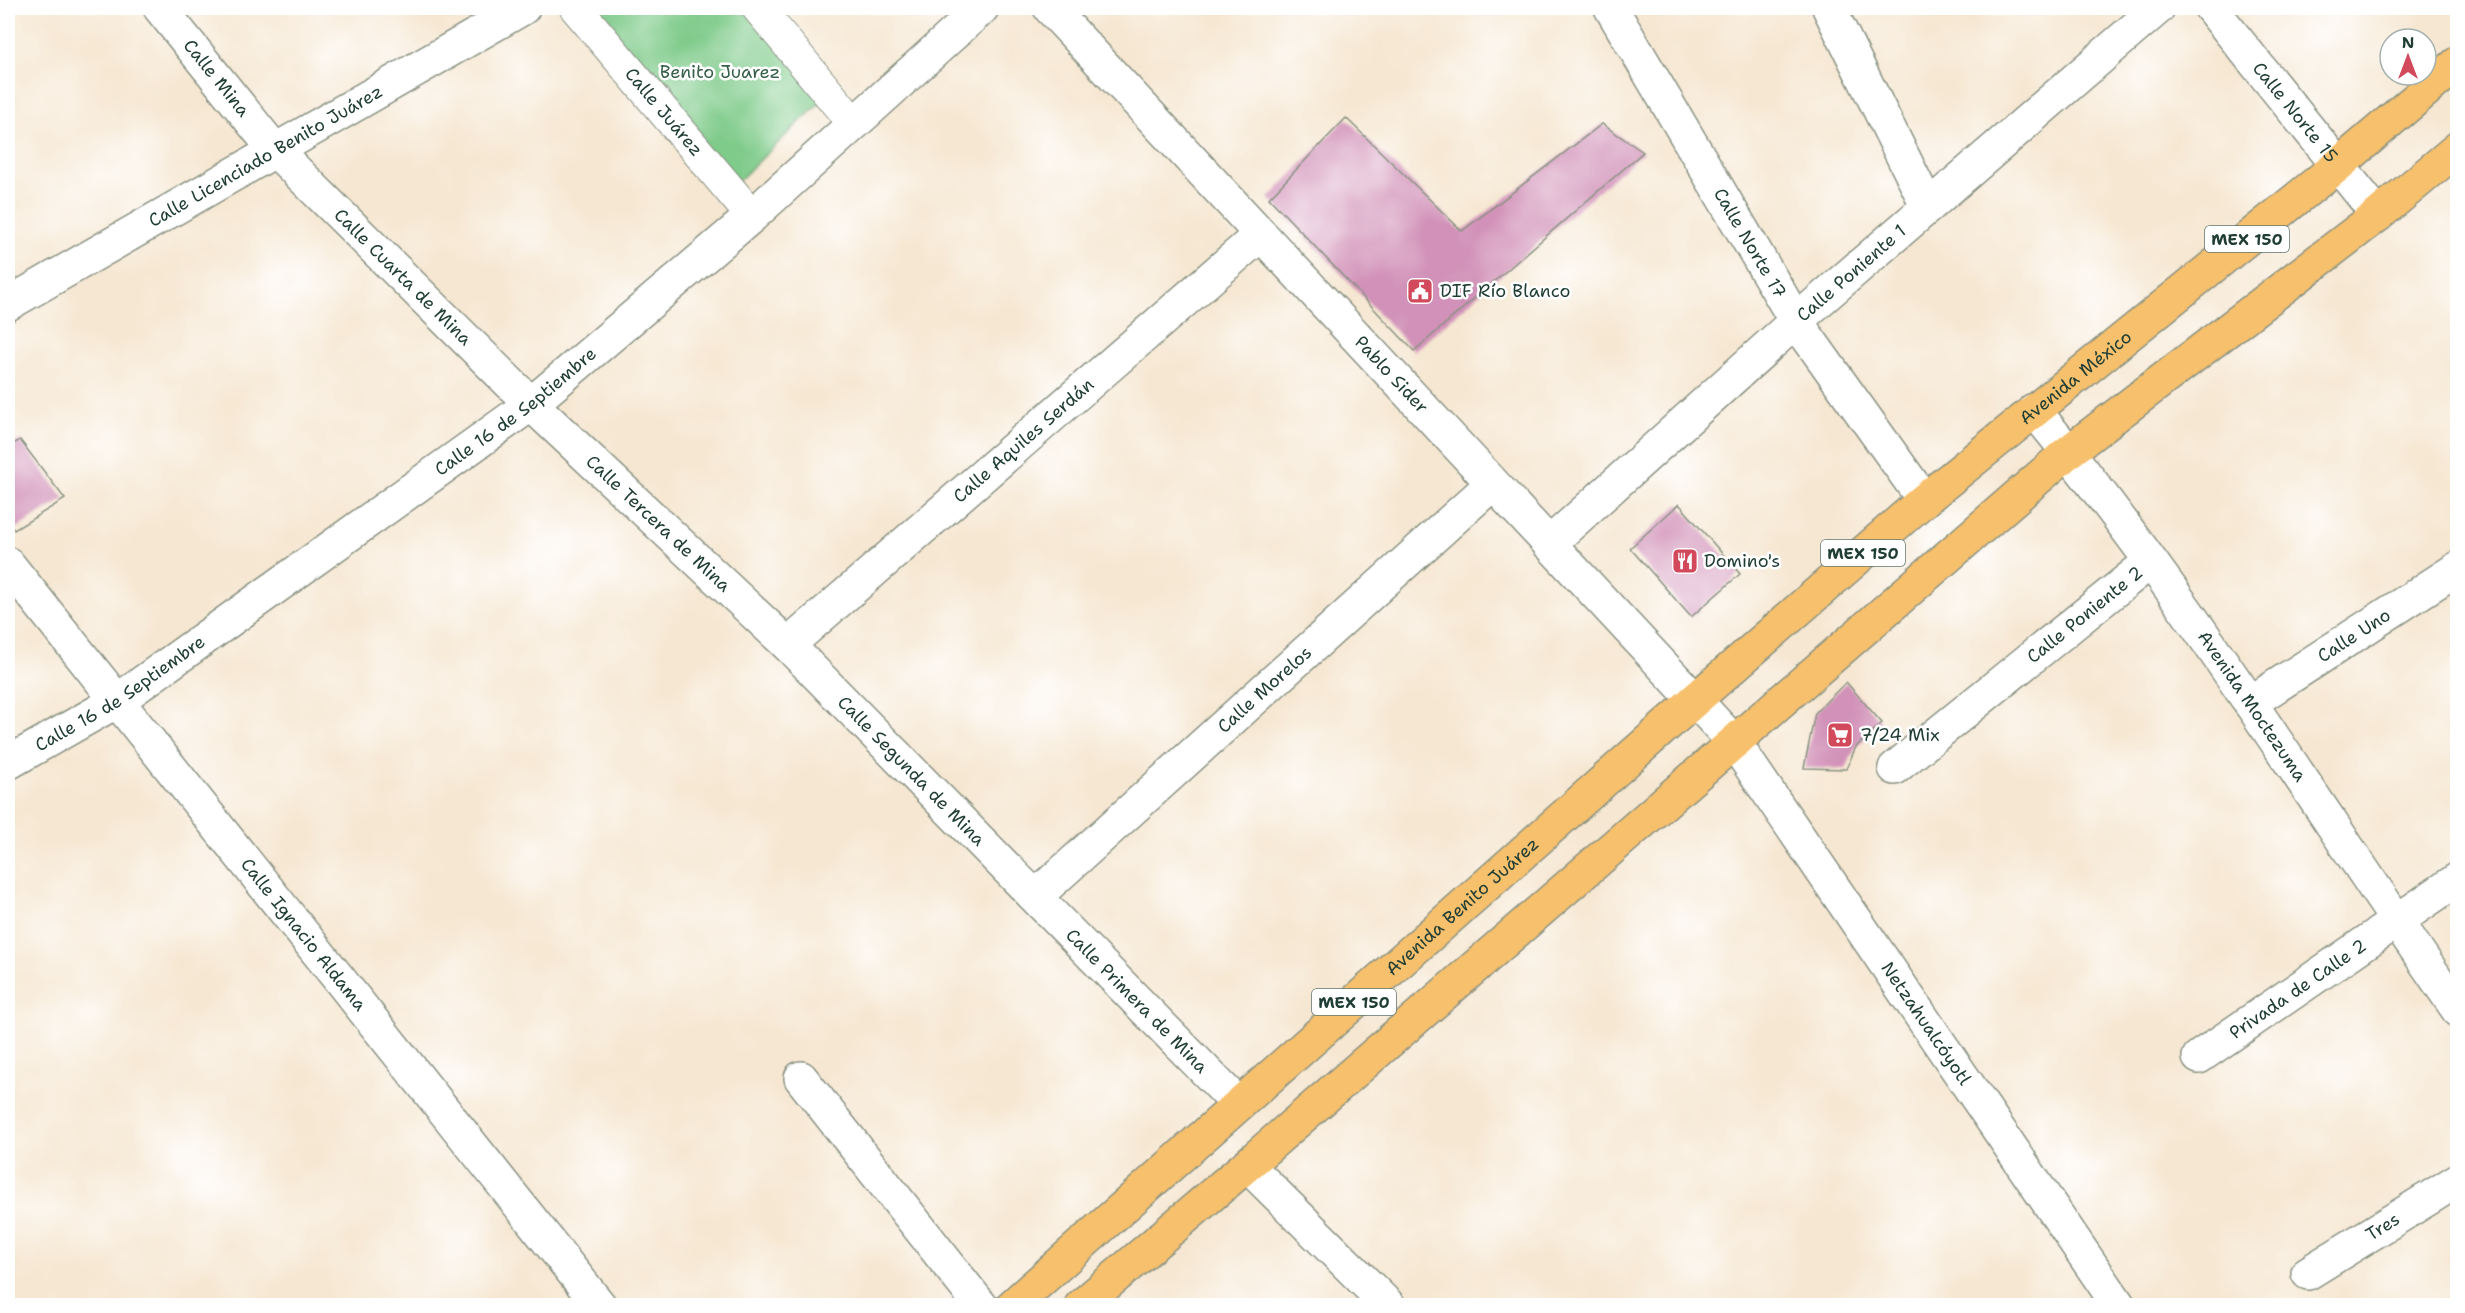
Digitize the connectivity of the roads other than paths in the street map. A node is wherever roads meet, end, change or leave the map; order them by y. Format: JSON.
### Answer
{"nodes":[{"id":1,"x":160,"y":8,"type":"edge"},
{"id":2,"x":523,"y":8,"type":"edge"},
{"id":3,"x":576,"y":8,"type":"edge"},
{"id":4,"x":758,"y":8,"type":"edge"},
{"id":5,"x":982,"y":8,"type":"edge"},
{"id":6,"x":1050,"y":8,"type":"edge"},
{"id":7,"x":1611,"y":8,"type":"edge"},
{"id":8,"x":1829,"y":8,"type":"edge"},
{"id":9,"x":2158,"y":8,"type":"edge"},
{"id":10,"x":2211,"y":8,"type":"edge"},
{"id":11,"x":2457,"y":63,"type":"edge"},
{"id":12,"x":854,"y":124,"type":"junction"},
{"id":13,"x":2457,"y":148,"type":"edge"},
{"id":14,"x":274,"y":149,"type":"junction"},
{"id":15,"x":2336,"y":167,"type":"junction"},
{"id":16,"x":1928,"y":207,"type":"junction"},
{"id":17,"x":752,"y":216,"type":"junction"},
{"id":18,"x":2378,"y":216,"type":"junction"},
{"id":19,"x":1260,"y":235,"type":"junction"},
{"id":20,"x":8,"y":304,"type":"edge"},
{"id":21,"x":1796,"y":321,"type":"junction"},
{"id":22,"x":531,"y":404,"type":"junction"},
{"id":23,"x":2034,"y":410,"type":"junction"},
{"id":24,"x":2067,"y":453,"type":"junction"},
{"id":25,"x":1492,"y":484,"type":"junction"},
{"id":26,"x":1924,"y":500,"type":"junction"},
{"id":27,"x":1549,"y":544,"type":"junction"},
{"id":28,"x":2150,"y":562,"type":"junction"},
{"id":29,"x":8,"y":564,"type":"edge"},
{"id":30,"x":2457,"y":568,"type":"edge"},
{"id":31,"x":788,"y":645,"type":"junction"},
{"id":32,"x":1696,"y":699,"type":"junction"},
{"id":33,"x":117,"y":701,"type":"junction"},
{"id":34,"x":2250,"y":703,"type":"junction"},
{"id":35,"x":1734,"y":742,"type":"junction"},
{"id":36,"x":8,"y":763,"type":"edge"},
{"id":37,"x":1896,"y":768,"type":"dead end"},
{"id":38,"x":2457,"y":879,"type":"edge"},
{"id":39,"x":1036,"y":896,"type":"junction"},
{"id":40,"x":2396,"y":921,"type":"junction"},
{"id":41,"x":2457,"y":1010,"type":"edge"},
{"id":42,"x":2199,"y":1057,"type":"dead end"},
{"id":43,"x":801,"y":1078,"type":"dead end"},
{"id":44,"x":1238,"y":1104,"type":"junction"},
{"id":45,"x":1247,"y":1165,"type":"junction"},
{"id":46,"x":2457,"y":1180,"type":"edge"},
{"id":47,"x":2308,"y":1273,"type":"dead end"},
{"id":48,"x":600,"y":1305,"type":"edge"},
{"id":49,"x":981,"y":1305,"type":"edge"},
{"id":50,"x":1012,"y":1305,"type":"edge"},
{"id":51,"x":1081,"y":1305,"type":"edge"},
{"id":52,"x":1389,"y":1305,"type":"edge"},
{"id":53,"x":2119,"y":1305,"type":"edge"}],
"edges":[{"from":1,"to":14,"type":"street","name":"Calle Mina"},
{"from":2,"to":14,"type":"street","name":"Calle Licenciado Benito Juárez"},
{"from":3,"to":17,"type":"street","name":"Calle Juárez"},
{"from":4,"to":12,"type":"street"},
{"from":5,"to":12,"type":"street","name":"Calle 16 de Septiembre"},
{"from":6,"to":19,"type":"street","name":"Pablo Sider"},
{"from":7,"to":21,"type":"street","name":"Calle Norte 17"},
{"from":8,"to":16,"type":"street"},
{"from":9,"to":16,"type":"street","name":"Calle Poniente 1"},
{"from":10,"to":15,"type":"street","name":"Calle Norte 15"},
{"from":11,"to":15,"type":"main road","name":"Avenida México","number":"MEX 150"},
{"from":12,"to":17,"type":"street","name":"Calle 16 de Septiembre"},
{"from":13,"to":18,"type":"main road","number":"MEX 150"},
{"from":14,"to":20,"type":"street","name":"Calle Licenciado Benito Juárez"},
{"from":14,"to":22,"type":"street","name":"Calle Cuarta de Mina"},
{"from":15,"to":18,"type":"street","name":"Calle Norte 15"},
{"from":15,"to":23,"type":"main road","name":"Avenida México","number":"MEX 150"},
{"from":16,"to":21,"type":"street","name":"Calle Poniente 1"},
{"from":17,"to":22,"type":"street","name":"Calle 16 de Septiembre"},
{"from":18,"to":24,"type":"main road","number":"MEX 150"},
{"from":19,"to":25,"type":"street","name":"Pablo Sider"},
{"from":19,"to":31,"type":"street","name":"Calle Aquiles Serdán"},
{"from":21,"to":26,"type":"street","name":"Calle Norte 17"},
{"from":21,"to":27,"type":"street","name":"Calle Poniente 1"},
{"from":22,"to":31,"type":"street","name":"Calle Tercera de Mina"},
{"from":22,"to":33,"type":"street","name":"Calle 16 de Septiembre"},
{"from":23,"to":24,"type":"street","name":"Avenida Moctezuma"},
{"from":23,"to":26,"type":"main road","name":"Avenida México","number":"MEX 150"},
{"from":24,"to":28,"type":"street","name":"Avenida Moctezuma"},
{"from":24,"to":35,"type":"main road","number":"MEX 150"},
{"from":25,"to":27,"type":"street","name":"Pablo Sider"},
{"from":25,"to":39,"type":"street","name":"Calle Morelos"},
{"from":26,"to":32,"type":"main road","name":"Avenida México","number":"MEX 150"},
{"from":27,"to":32,"type":"street","name":"Pablo Sider"},
{"from":28,"to":34,"type":"street","name":"Avenida Moctezuma"},
{"from":28,"to":37,"type":"street","name":"Calle Poniente 2"},
{"from":29,"to":33,"type":"street","name":"Calle Ignacio Aldama"},
{"from":30,"to":34,"type":"street","name":"Calle Uno"},
{"from":31,"to":39,"type":"street","name":"Calle Segunda de Mina"},
{"from":32,"to":35,"type":"street","name":"Pablo Sider"},
{"from":32,"to":44,"type":"main road","name":"Avenida Benito Juárez","number":"MEX 150"},
{"from":33,"to":36,"type":"street","name":"Calle 16 de Septiembre"},
{"from":33,"to":48,"type":"street","name":"Calle Ignacio Aldama"},
{"from":34,"to":40,"type":"street","name":"Avenida Moctezuma"},
{"from":35,"to":45,"type":"main road","number":"MEX 150"},
{"from":35,"to":53,"type":"street","name":"Netzahualcóyotl"},
{"from":38,"to":40,"type":"street","name":"Privada de Calle 2"},
{"from":39,"to":44,"type":"street","name":"Calle Primera de Mina"},
{"from":40,"to":41,"type":"street","name":"Avenida Moctezuma"},
{"from":40,"to":42,"type":"street","name":"Privada de Calle 2"},
{"from":43,"to":49,"type":"street"},
{"from":44,"to":50,"type":"main road","name":"Avenida Benito Juárez","number":"MEX 150"},
{"from":45,"to":51,"type":"main road","number":"MEX 150"},
{"from":45,"to":52,"type":"street"},
{"from":46,"to":47,"type":"street","name":"Tres"}]}
